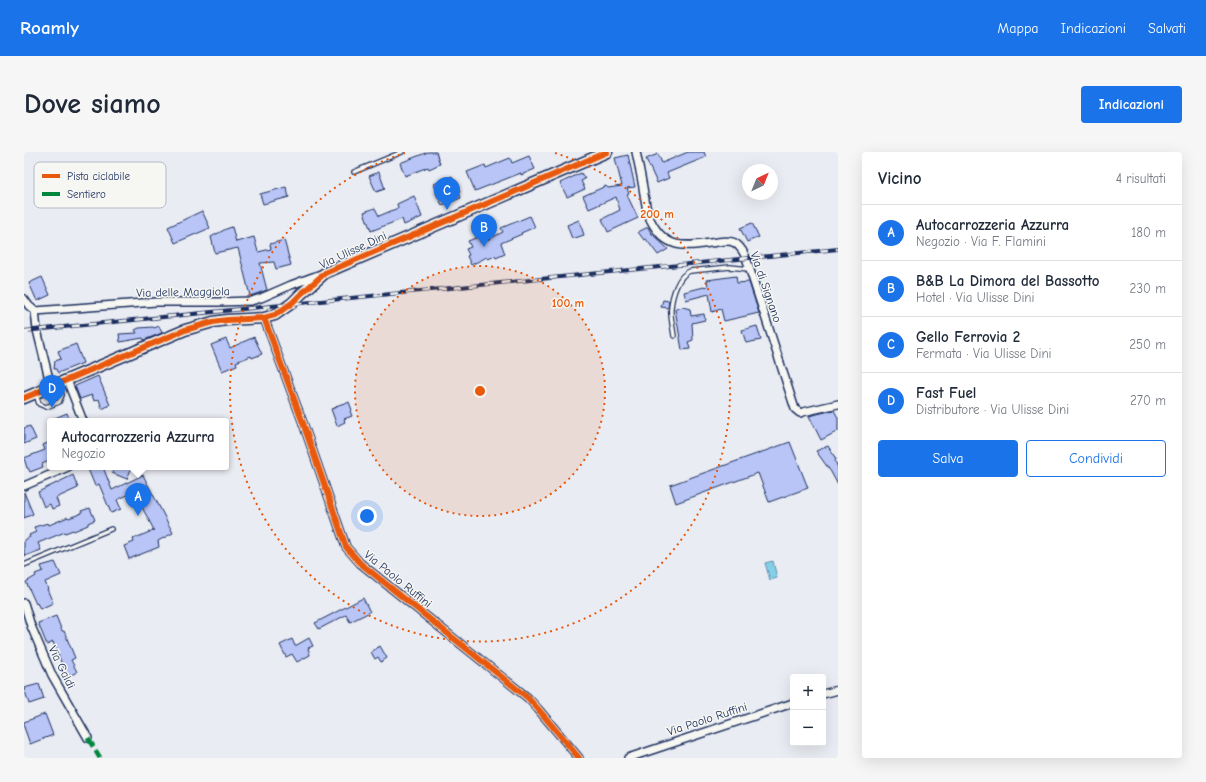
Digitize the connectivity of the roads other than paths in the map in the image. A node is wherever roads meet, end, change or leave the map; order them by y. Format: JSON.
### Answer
{"nodes":[{"id":1,"x":402,"y":152,"type":"edge"},
{"id":2,"x":607,"y":152,"type":"edge"},
{"id":3,"x":636,"y":152,"type":"edge"},
{"id":4,"x":594,"y":155,"type":"edge"},
{"id":5,"x":354,"y":172,"type":"dead end"},
{"id":6,"x":750,"y":270,"type":"junction"},
{"id":7,"x":325,"y":273,"type":"junction"},
{"id":8,"x":24,"y":299,"type":"edge"},
{"id":9,"x":35,"y":311,"type":"junction"},
{"id":10,"x":264,"y":318,"type":"junction"},
{"id":11,"x":674,"y":336,"type":"dead end"},
{"id":12,"x":59,"y":384,"type":"junction"},
{"id":13,"x":35,"y":393,"type":"junction"},
{"id":14,"x":24,"y":398,"type":"edge"},
{"id":15,"x":838,"y":404,"type":"edge"},
{"id":16,"x":81,"y":418,"type":"edge"},
{"id":17,"x":61,"y":470,"type":"edge"},
{"id":18,"x":24,"y":486,"type":"edge"},
{"id":19,"x":111,"y":529,"type":"dead end"},
{"id":20,"x":24,"y":565,"type":"edge"},
{"id":21,"x":24,"y":603,"type":"edge"},
{"id":22,"x":838,"y":690,"type":"edge"},
{"id":23,"x":826,"y":693,"type":"edge"},
{"id":24,"x":790,"y":704,"type":"edge"},
{"id":25,"x":88,"y":738,"type":"dead end"},
{"id":26,"x":580,"y":758,"type":"edge"},
{"id":27,"x":628,"y":758,"type":"edge"}],
"edges":[{"from":1,"to":5,"type":"lane"},
{"from":2,"to":4,"type":"street","name":"Via Ulisse Dini"},
{"from":3,"to":6,"type":"street","name":"Via di Signano"},
{"from":4,"to":7,"type":"street","name":"Via Ulisse Dini"},
{"from":6,"to":11,"type":"lane"},
{"from":6,"to":15,"type":"street","name":"Via di Signano"},
{"from":7,"to":9,"type":"street","name":"Via delle Maggiola"},
{"from":7,"to":10,"type":"street","name":"Via Ulisse Dini"},
{"from":8,"to":9,"type":"street"},
{"from":9,"to":12,"type":"street"},
{"from":10,"to":12,"type":"street","name":"Via Ulisse Dini"},
{"from":10,"to":26,"type":"street","name":"Via Paolo Ruffini"},
{"from":12,"to":13,"type":"street","name":"Via Ulisse Dini"},
{"from":12,"to":13,"type":"lane"},
{"from":12,"to":16,"type":"street"},
{"from":13,"to":14,"type":"street","name":"Via Ulisse Dini"},
{"from":17,"to":18,"type":"street"},
{"from":19,"to":20,"type":"lane"},
{"from":21,"to":25,"type":"street","name":"Via Galdi"},
{"from":22,"to":23,"type":"street"},
{"from":24,"to":27,"type":"street","name":"Via Paolo Ruffini"}]}
